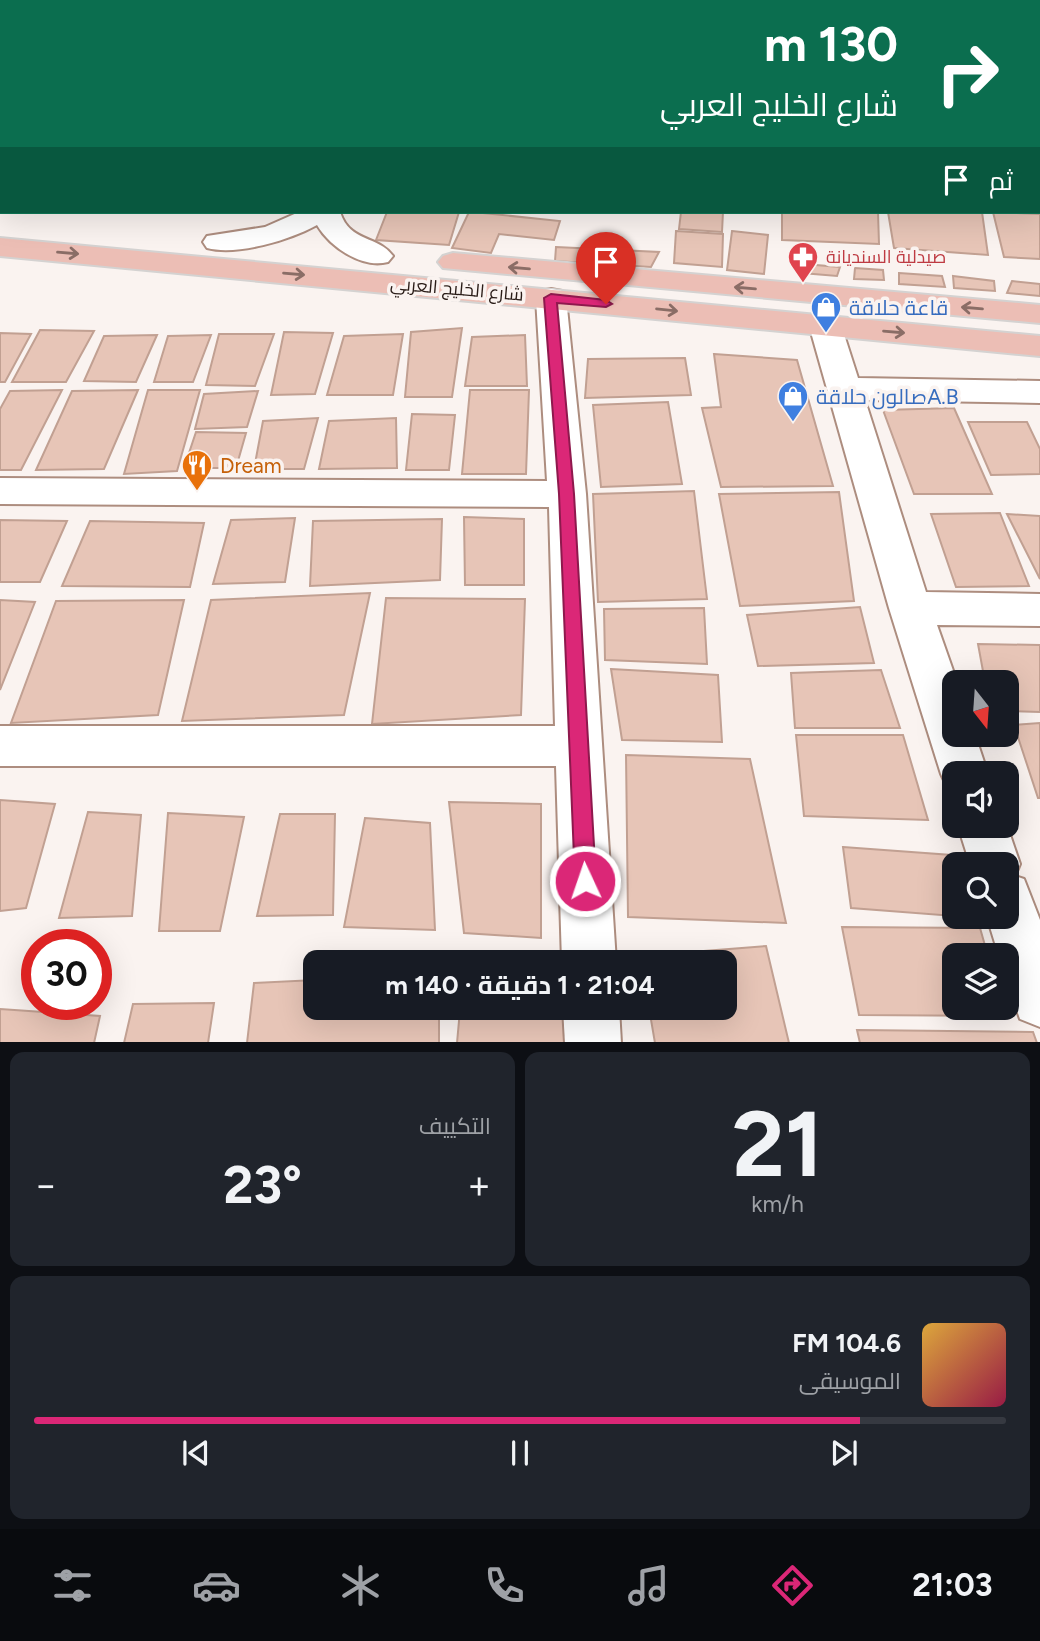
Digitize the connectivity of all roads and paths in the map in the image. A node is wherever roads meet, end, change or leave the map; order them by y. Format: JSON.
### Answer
{"nodes":[{"id":1,"x":314,"y":214,"type":"edge"},
{"id":2,"x":326,"y":214,"type":"edge"},
{"id":3,"x":0,"y":220,"type":"edge"},
{"id":4,"x":217,"y":242,"type":"junction"},
{"id":5,"x":0,"y":247,"type":"edge"},
{"id":6,"x":378,"y":256,"type":"junction"},
{"id":7,"x":551,"y":298,"type":"junction"},
{"id":8,"x":1040,"y":314,"type":"edge"},
{"id":9,"x":825,"y":326,"type":"junction"},
{"id":10,"x":1040,"y":346,"type":"edge"},
{"id":11,"x":845,"y":389,"type":"junction"},
{"id":12,"x":1040,"y":392,"type":"edge"},
{"id":13,"x":0,"y":491,"type":"edge"},
{"id":14,"x":567,"y":494,"type":"junction"},
{"id":15,"x":910,"y":608,"type":"junction"},
{"id":16,"x":1040,"y":610,"type":"edge"},
{"id":17,"x":0,"y":746,"type":"edge"},
{"id":18,"x":579,"y":746,"type":"junction"},
{"id":19,"x":961,"y":761,"type":"edge"},
{"id":20,"x":1017,"y":929,"type":"edge"},
{"id":21,"x":588,"y":950,"type":"edge"},
{"id":22,"x":1040,"y":999,"type":"edge"},
{"id":23,"x":592,"y":1020,"type":"edge"},
{"id":24,"x":593,"y":1042,"type":"edge"}],
"edges":[{"from":1,"to":4,"type":"street"},
{"from":2,"to":6,"type":"street"},
{"from":3,"to":4,"type":"main road","name":"شارع الخليج العربي"},
{"from":4,"to":6,"type":"main road","name":"شارع الخليج العربي"},
{"from":5,"to":7,"type":"main road","name":"شارع الخليج العربي","one_way":true},
{"from":8,"to":6,"type":"main road","name":"شارع الخليج العربي","one_way":true},
{"from":7,"to":9,"type":"main road","name":"شارع الخليج العربي","one_way":true},
{"from":7,"to":14,"type":"street"},
{"from":9,"to":10,"type":"main road","name":"شارع الخليج العربي","one_way":true},
{"from":9,"to":11,"type":"street"},
{"from":11,"to":12,"type":"street"},
{"from":11,"to":15,"type":"street"},
{"from":13,"to":14,"type":"street"},
{"from":14,"to":18,"type":"street"},
{"from":15,"to":16,"type":"street"},
{"from":15,"to":19,"type":"street"},
{"from":17,"to":18,"type":"street"},
{"from":18,"to":21,"type":"street"},
{"from":20,"to":22,"type":"street"},
{"from":23,"to":24,"type":"street"}]}
